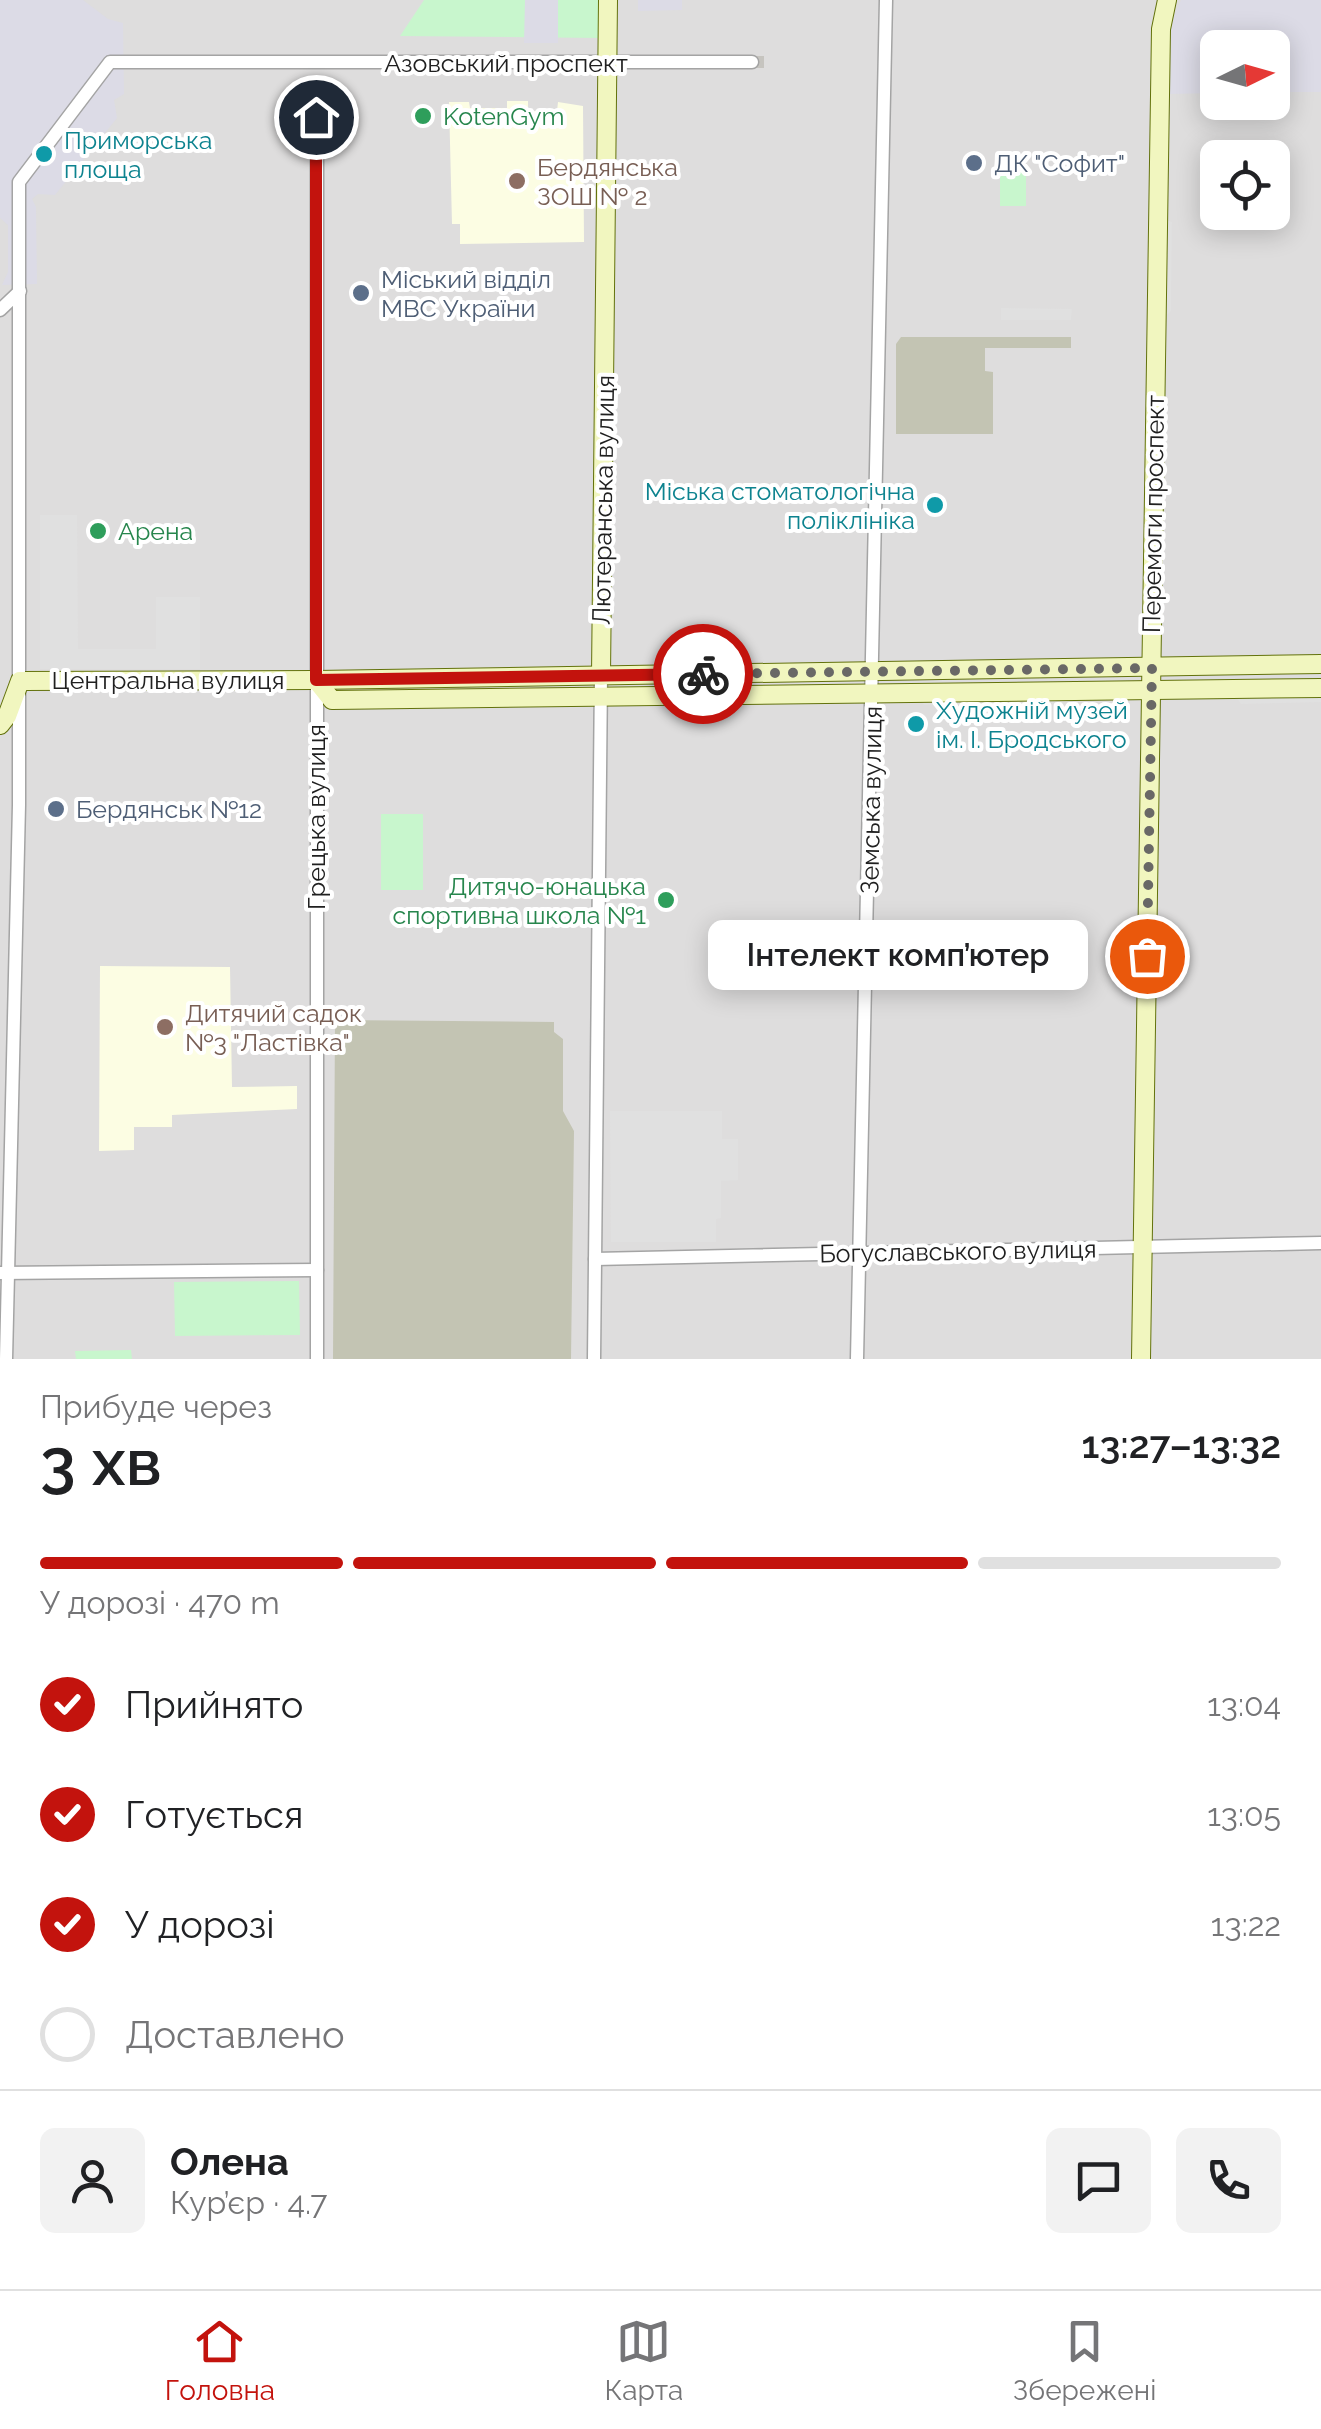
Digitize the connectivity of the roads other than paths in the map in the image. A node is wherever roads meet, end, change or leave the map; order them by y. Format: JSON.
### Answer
{"nodes":[{"id":1,"x":608,"y":0,"type":"edge"},
{"id":2,"x":886,"y":0,"type":"edge"},
{"id":3,"x":1167,"y":0,"type":"edge"},
{"id":4,"x":752,"y":62,"type":"tunnel mouth"},
{"id":5,"x":608,"y":64,"type":"junction"},
{"id":6,"x":316,"y":95,"type":"dead end"},
{"id":7,"x":20,"y":288,"type":"junction"},
{"id":8,"x":0,"y":310,"type":"edge"},
{"id":9,"x":1321,"y":664,"type":"edge"},
{"id":10,"x":1152,"y":668,"type":"junction"},
{"id":11,"x":874,"y":672,"type":"junction"},
{"id":12,"x":602,"y":676,"type":"junction"},
{"id":13,"x":20,"y":680,"type":"junction"},
{"id":14,"x":316,"y":680,"type":"junction"},
{"id":15,"x":1321,"y":688,"type":"edge"},
{"id":16,"x":1152,"y":690,"type":"junction"},
{"id":17,"x":874,"y":694,"type":"junction"},
{"id":18,"x":601,"y":697,"type":"junction"},
{"id":19,"x":0,"y":725,"type":"edge"},
{"id":20,"x":1321,"y":1243,"type":"edge"},
{"id":21,"x":1143,"y":1248,"type":"junction"},
{"id":22,"x":860,"y":1252,"type":"junction"},
{"id":23,"x":595,"y":1258,"type":"junction"},
{"id":24,"x":317,"y":1270,"type":"junction"},
{"id":25,"x":3,"y":1274,"type":"edge"},
{"id":26,"x":6,"y":1359,"type":"edge"},
{"id":27,"x":316,"y":1359,"type":"edge"},
{"id":28,"x":594,"y":1359,"type":"edge"},
{"id":29,"x":857,"y":1359,"type":"edge"},
{"id":30,"x":1140,"y":1359,"type":"edge"}],
"edges":[{"from":1,"to":5,"type":"main road","name":"Лютеранська вулиця"},
{"from":2,"to":11,"type":"street","name":"Земська вулиця"},
{"from":3,"to":10,"type":"main road","name":"Перемоги проспект"},
{"from":4,"to":5,"type":"street","name":"Азовський проспект"},
{"from":5,"to":7,"type":"street","name":"Азовський проспект"},
{"from":5,"to":12,"type":"main road","name":"Лютеранська вулиця"},
{"from":6,"to":14,"type":"street","name":"Грецька вулиця"},
{"from":7,"to":8,"type":"street"},
{"from":7,"to":13,"type":"street"},
{"from":9,"to":10,"type":"main road","name":"Центральна вулиця"},
{"from":10,"to":11,"type":"main road","name":"Центральна вулиця"},
{"from":10,"to":16,"type":"main road","name":"Перемоги проспект"},
{"from":11,"to":12,"type":"main road","name":"Центральна вулиця"},
{"from":11,"to":17,"type":"street","name":"Земська вулиця"},
{"from":12,"to":14,"type":"main road","name":"Центральна вулиця"},
{"from":12,"to":18,"type":"street","name":"Лютеранська вулиця"},
{"from":13,"to":14,"type":"main road","name":"Центральна вулиця"},
{"from":13,"to":19,"type":"main road"},
{"from":13,"to":25,"type":"street"},
{"from":14,"to":18,"type":"main road","name":"Центральна вулиця"},
{"from":14,"to":24,"type":"street","name":"Грецька вулиця"},
{"from":15,"to":16,"type":"main road","name":"Центральна вулиця"},
{"from":16,"to":17,"type":"main road","name":"Центральна вулиця"},
{"from":16,"to":21,"type":"main road","name":"Перемоги проспект"},
{"from":17,"to":18,"type":"main road","name":"Центральна вулиця"},
{"from":17,"to":22,"type":"street","name":"Земська вулиця"},
{"from":18,"to":23,"type":"street","name":"Лютеранська вулиця"},
{"from":20,"to":21,"type":"street","name":"Богуславського вулиця"},
{"from":21,"to":22,"type":"street","name":"Богуславського вулиця"},
{"from":21,"to":30,"type":"main road","name":"Перемоги проспект"},
{"from":22,"to":23,"type":"street","name":"Богуславського вулиця"},
{"from":22,"to":29,"type":"street","name":"Земська вулиця"},
{"from":23,"to":28,"type":"street","name":"Лютеранська вулиця"},
{"from":24,"to":25,"type":"street"},
{"from":24,"to":27,"type":"street","name":"Грецька вулиця"},
{"from":25,"to":26,"type":"street"}]}
